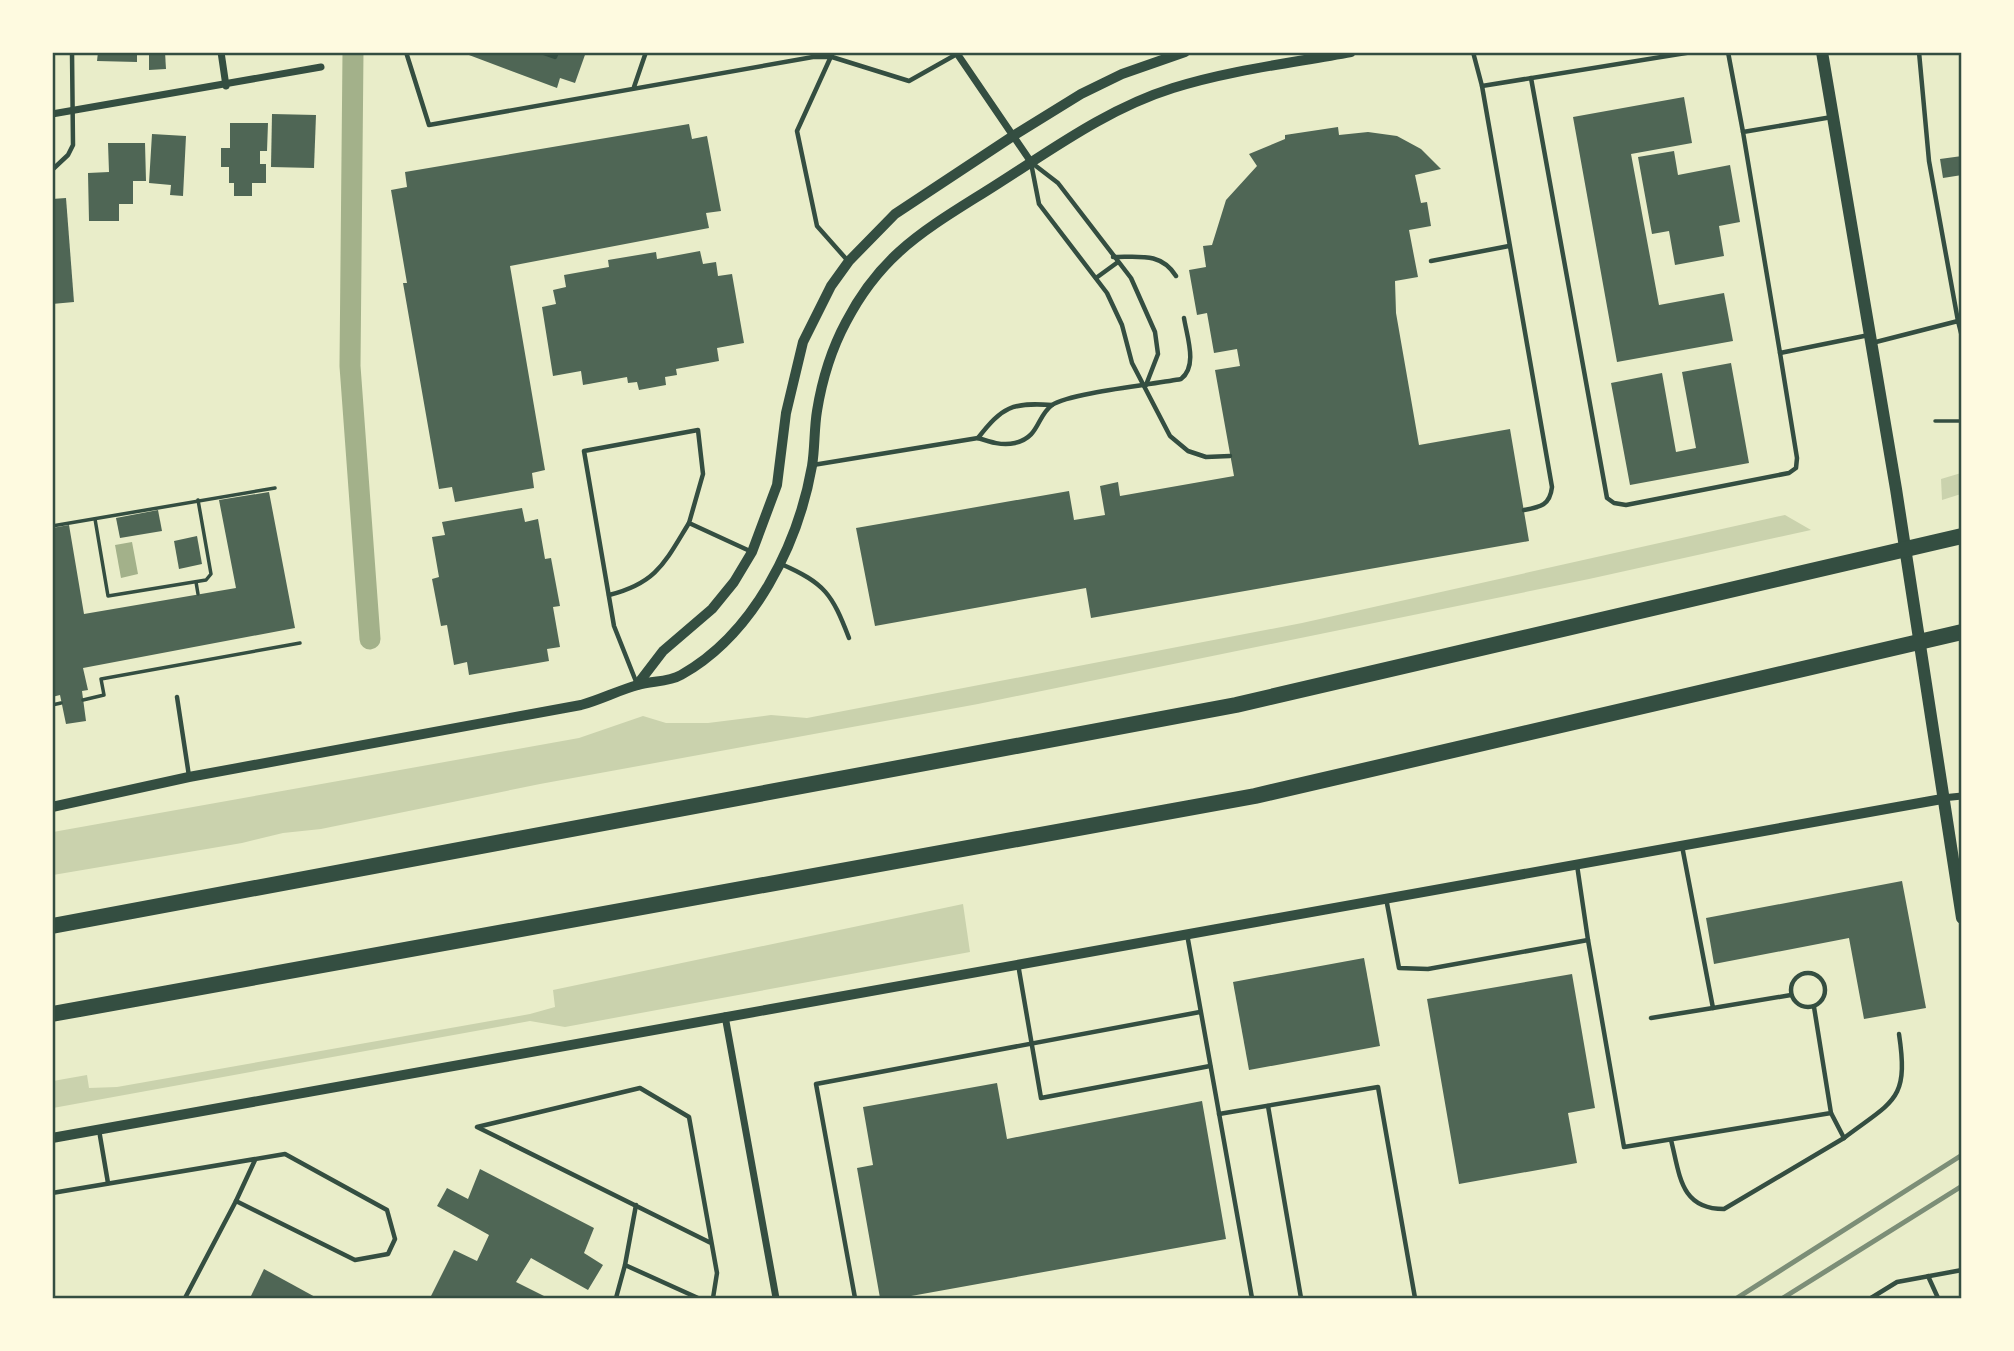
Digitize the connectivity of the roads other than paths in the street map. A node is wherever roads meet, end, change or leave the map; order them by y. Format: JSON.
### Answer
{"nodes":[{"id":1,"x":72,"y":52,"type":"edge"},
{"id":2,"x":221,"y":52,"type":"edge"},
{"id":3,"x":406,"y":52,"type":"edge"},
{"id":4,"x":541,"y":52,"type":"edge"},
{"id":5,"x":557,"y":52,"type":"edge"},
{"id":6,"x":646,"y":52,"type":"edge"},
{"id":7,"x":1185,"y":52,"type":"edge"},
{"id":8,"x":1351,"y":52,"type":"edge"},
{"id":9,"x":1473,"y":52,"type":"edge"},
{"id":10,"x":1692,"y":52,"type":"edge"},
{"id":11,"x":1728,"y":52,"type":"edge"},
{"id":12,"x":1822,"y":52,"type":"edge"},
{"id":13,"x":1919,"y":52,"type":"edge"},
{"id":14,"x":956,"y":53,"type":"edge"},
{"id":15,"x":832,"y":55,"type":"edge"},
{"id":16,"x":321,"y":67,"type":"dead end"},
{"id":17,"x":1531,"y":78,"type":"junction"},
{"id":18,"x":226,"y":86,"type":"junction"},
{"id":19,"x":1482,"y":86,"type":"junction"},
{"id":20,"x":633,"y":88,"type":"junction"},
{"id":21,"x":70,"y":111,"type":"junction"},
{"id":22,"x":52,"y":114,"type":"edge"},
{"id":23,"x":1833,"y":117,"type":"junction"},
{"id":24,"x":1743,"y":132,"type":"junction"},
{"id":25,"x":1013,"y":136,"type":"junction"},
{"id":26,"x":1031,"y":162,"type":"junction"},
{"id":27,"x":52,"y":170,"type":"edge"},
{"id":28,"x":1509,"y":246,"type":"junction"},
{"id":29,"x":1113,"y":257,"type":"junction"},
{"id":30,"x":849,"y":261,"type":"junction"},
{"id":31,"x":1432,"y":261,"type":"dead end"},
{"id":32,"x":1118,"y":262,"type":"junction"},
{"id":33,"x":1176,"y":276,"type":"dead end"},
{"id":34,"x":1096,"y":278,"type":"junction"},
{"id":35,"x":1184,"y":318,"type":"dead end"},
{"id":36,"x":1958,"y":321,"type":"junction"},
{"id":37,"x":1962,"y":337,"type":"edge"},
{"id":38,"x":1871,"y":339,"type":"junction"},
{"id":39,"x":1780,"y":353,"type":"junction"},
{"id":40,"x":1146,"y":386,"type":"junction"},
{"id":41,"x":1052,"y":405,"type":"junction"},
{"id":42,"x":978,"y":438,"type":"junction"},
{"id":43,"x":1230,"y":456,"type":"dead end"},
{"id":44,"x":812,"y":465,"type":"junction"},
{"id":45,"x":1524,"y":510,"type":"dead end"},
{"id":46,"x":689,"y":523,"type":"junction"},
{"id":47,"x":1962,"y":536,"type":"edge"},
{"id":48,"x":752,"y":552,"type":"junction"},
{"id":49,"x":781,"y":564,"type":"junction"},
{"id":50,"x":609,"y":595,"type":"junction"},
{"id":51,"x":1962,"y":632,"type":"edge"},
{"id":52,"x":849,"y":638,"type":"dead end"},
{"id":53,"x":637,"y":685,"type":"junction"},
{"id":54,"x":177,"y":697,"type":"dead end"},
{"id":55,"x":189,"y":776,"type":"junction"},
{"id":56,"x":1962,"y":796,"type":"edge"},
{"id":57,"x":1942,"y":799,"type":"junction"},
{"id":58,"x":52,"y":807,"type":"edge"},
{"id":59,"x":1682,"y":845,"type":"junction"},
{"id":60,"x":1577,"y":863,"type":"junction"},
{"id":61,"x":1385,"y":897,"type":"junction"},
{"id":62,"x":1962,"y":918,"type":"edge"},
{"id":63,"x":52,"y":926,"type":"edge"},
{"id":64,"x":1186,"y":932,"type":"junction"},
{"id":65,"x":1588,"y":940,"type":"junction"},
{"id":66,"x":1017,"y":963,"type":"junction"},
{"id":67,"x":1791,"y":995,"type":"junction"},
{"id":68,"x":1814,"y":1007,"type":"junction"},
{"id":69,"x":1713,"y":1008,"type":"junction"},
{"id":70,"x":1200,"y":1013,"type":"junction"},
{"id":71,"x":52,"y":1014,"type":"edge"},
{"id":72,"x":725,"y":1015,"type":"junction"},
{"id":73,"x":1651,"y":1018,"type":"dead end"},
{"id":74,"x":1899,"y":1034,"type":"dead end"},
{"id":75,"x":1031,"y":1045,"type":"junction"},
{"id":76,"x":1210,"y":1066,"type":"junction"},
{"id":77,"x":1268,"y":1105,"type":"junction"},
{"id":78,"x":1831,"y":1113,"type":"junction"},
{"id":79,"x":1219,"y":1114,"type":"junction"},
{"id":80,"x":99,"y":1130,"type":"junction"},
{"id":81,"x":52,"y":1138,"type":"edge"},
{"id":82,"x":1844,"y":1138,"type":"junction"},
{"id":83,"x":1671,"y":1140,"type":"junction"},
{"id":84,"x":255,"y":1160,"type":"junction"},
{"id":85,"x":108,"y":1183,"type":"junction"},
{"id":86,"x":52,"y":1193,"type":"edge"},
{"id":87,"x":236,"y":1201,"type":"junction"},
{"id":88,"x":636,"y":1205,"type":"junction"},
{"id":89,"x":711,"y":1243,"type":"junction"},
{"id":90,"x":625,"y":1265,"type":"junction"},
{"id":91,"x":1962,"y":1270,"type":"edge"},
{"id":92,"x":1928,"y":1276,"type":"junction"},
{"id":93,"x":185,"y":1298,"type":"edge"},
{"id":94,"x":616,"y":1298,"type":"edge"},
{"id":95,"x":698,"y":1298,"type":"edge"},
{"id":96,"x":713,"y":1298,"type":"edge"},
{"id":97,"x":776,"y":1298,"type":"edge"},
{"id":98,"x":855,"y":1298,"type":"edge"},
{"id":99,"x":1252,"y":1298,"type":"edge"},
{"id":100,"x":1301,"y":1298,"type":"edge"},
{"id":101,"x":1415,"y":1298,"type":"edge"},
{"id":102,"x":1871,"y":1298,"type":"edge"},
{"id":103,"x":1938,"y":1298,"type":"edge"}],
"edges":[{"from":1,"to":21,"type":"lane"},
{"from":2,"to":18,"type":"street"},
{"from":3,"to":20,"type":"lane"},
{"from":4,"to":5,"type":"lane"},
{"from":6,"to":20,"type":"lane"},
{"from":7,"to":25,"type":"street"},
{"from":8,"to":26,"type":"street"},
{"from":9,"to":19,"type":"lane"},
{"from":10,"to":17,"type":"lane"},
{"from":11,"to":24,"type":"lane"},
{"from":12,"to":23,"type":"main road"},
{"from":13,"to":36,"type":"lane"},
{"from":14,"to":15,"type":"lane"},
{"from":14,"to":25,"type":"street"},
{"from":15,"to":20,"type":"lane"},
{"from":15,"to":30,"type":"lane"},
{"from":16,"to":18,"type":"street"},
{"from":17,"to":19,"type":"lane"},
{"from":17,"to":39,"type":"lane"},
{"from":18,"to":21,"type":"street"},
{"from":19,"to":28,"type":"lane"},
{"from":21,"to":22,"type":"street"},
{"from":21,"to":27,"type":"lane"},
{"from":23,"to":24,"type":"lane"},
{"from":23,"to":38,"type":"main road"},
{"from":24,"to":39,"type":"lane"},
{"from":25,"to":26,"type":"street"},
{"from":25,"to":30,"type":"street"},
{"from":26,"to":29,"type":"lane"},
{"from":26,"to":34,"type":"lane"},
{"from":26,"to":44,"type":"street"},
{"from":28,"to":31,"type":"lane"},
{"from":28,"to":45,"type":"lane"},
{"from":29,"to":32,"type":"lane"},
{"from":29,"to":33,"type":"lane"},
{"from":30,"to":48,"type":"street"},
{"from":32,"to":34,"type":"lane"},
{"from":32,"to":40,"type":"lane"},
{"from":34,"to":40,"type":"lane"},
{"from":35,"to":40,"type":"lane"},
{"from":36,"to":37,"type":"lane"},
{"from":36,"to":38,"type":"lane"},
{"from":38,"to":39,"type":"lane"},
{"from":38,"to":57,"type":"main road"},
{"from":40,"to":41,"type":"lane"},
{"from":40,"to":43,"type":"lane"},
{"from":41,"to":42,"type":"lane"},
{"from":41,"to":42,"type":"lane"},
{"from":42,"to":44,"type":"lane"},
{"from":44,"to":49,"type":"street"},
{"from":46,"to":48,"type":"lane"},
{"from":46,"to":50,"type":"lane"},
{"from":46,"to":50,"type":"lane"},
{"from":47,"to":63,"type":"highway"},
{"from":48,"to":53,"type":"street"},
{"from":49,"to":52,"type":"lane"},
{"from":49,"to":53,"type":"street"},
{"from":50,"to":53,"type":"lane"},
{"from":51,"to":71,"type":"highway"},
{"from":53,"to":55,"type":"street"},
{"from":54,"to":55,"type":"lane"},
{"from":55,"to":58,"type":"street"},
{"from":56,"to":57,"type":"street"},
{"from":57,"to":59,"type":"street"},
{"from":57,"to":62,"type":"main road"},
{"from":59,"to":60,"type":"street"},
{"from":59,"to":69,"type":"lane"},
{"from":60,"to":61,"type":"street"},
{"from":60,"to":65,"type":"lane"},
{"from":61,"to":64,"type":"street"},
{"from":61,"to":65,"type":"lane"},
{"from":64,"to":66,"type":"street"},
{"from":64,"to":70,"type":"lane"},
{"from":65,"to":83,"type":"lane"},
{"from":66,"to":72,"type":"street"},
{"from":66,"to":75,"type":"lane"},
{"from":67,"to":68,"type":"lane"},
{"from":67,"to":68,"type":"lane"},
{"from":67,"to":69,"type":"lane"},
{"from":68,"to":78,"type":"lane"},
{"from":69,"to":73,"type":"lane"},
{"from":70,"to":75,"type":"lane"},
{"from":70,"to":76,"type":"lane"},
{"from":72,"to":80,"type":"street"},
{"from":72,"to":97,"type":"street"},
{"from":74,"to":82,"type":"lane"},
{"from":75,"to":76,"type":"lane"},
{"from":75,"to":98,"type":"lane"},
{"from":76,"to":79,"type":"lane"},
{"from":77,"to":79,"type":"lane"},
{"from":77,"to":100,"type":"lane"},
{"from":77,"to":101,"type":"lane"},
{"from":78,"to":82,"type":"lane"},
{"from":78,"to":83,"type":"lane"},
{"from":79,"to":99,"type":"lane"},
{"from":80,"to":81,"type":"street"},
{"from":80,"to":85,"type":"lane"},
{"from":82,"to":83,"type":"lane"},
{"from":84,"to":85,"type":"lane"},
{"from":84,"to":87,"type":"lane"},
{"from":84,"to":87,"type":"lane"},
{"from":85,"to":86,"type":"lane"},
{"from":87,"to":93,"type":"lane"},
{"from":88,"to":89,"type":"lane"},
{"from":88,"to":89,"type":"lane"},
{"from":88,"to":90,"type":"lane"},
{"from":89,"to":96,"type":"lane"},
{"from":90,"to":94,"type":"lane"},
{"from":90,"to":95,"type":"lane"},
{"from":91,"to":92,"type":"lane"},
{"from":92,"to":102,"type":"lane"},
{"from":92,"to":103,"type":"lane"}]}
